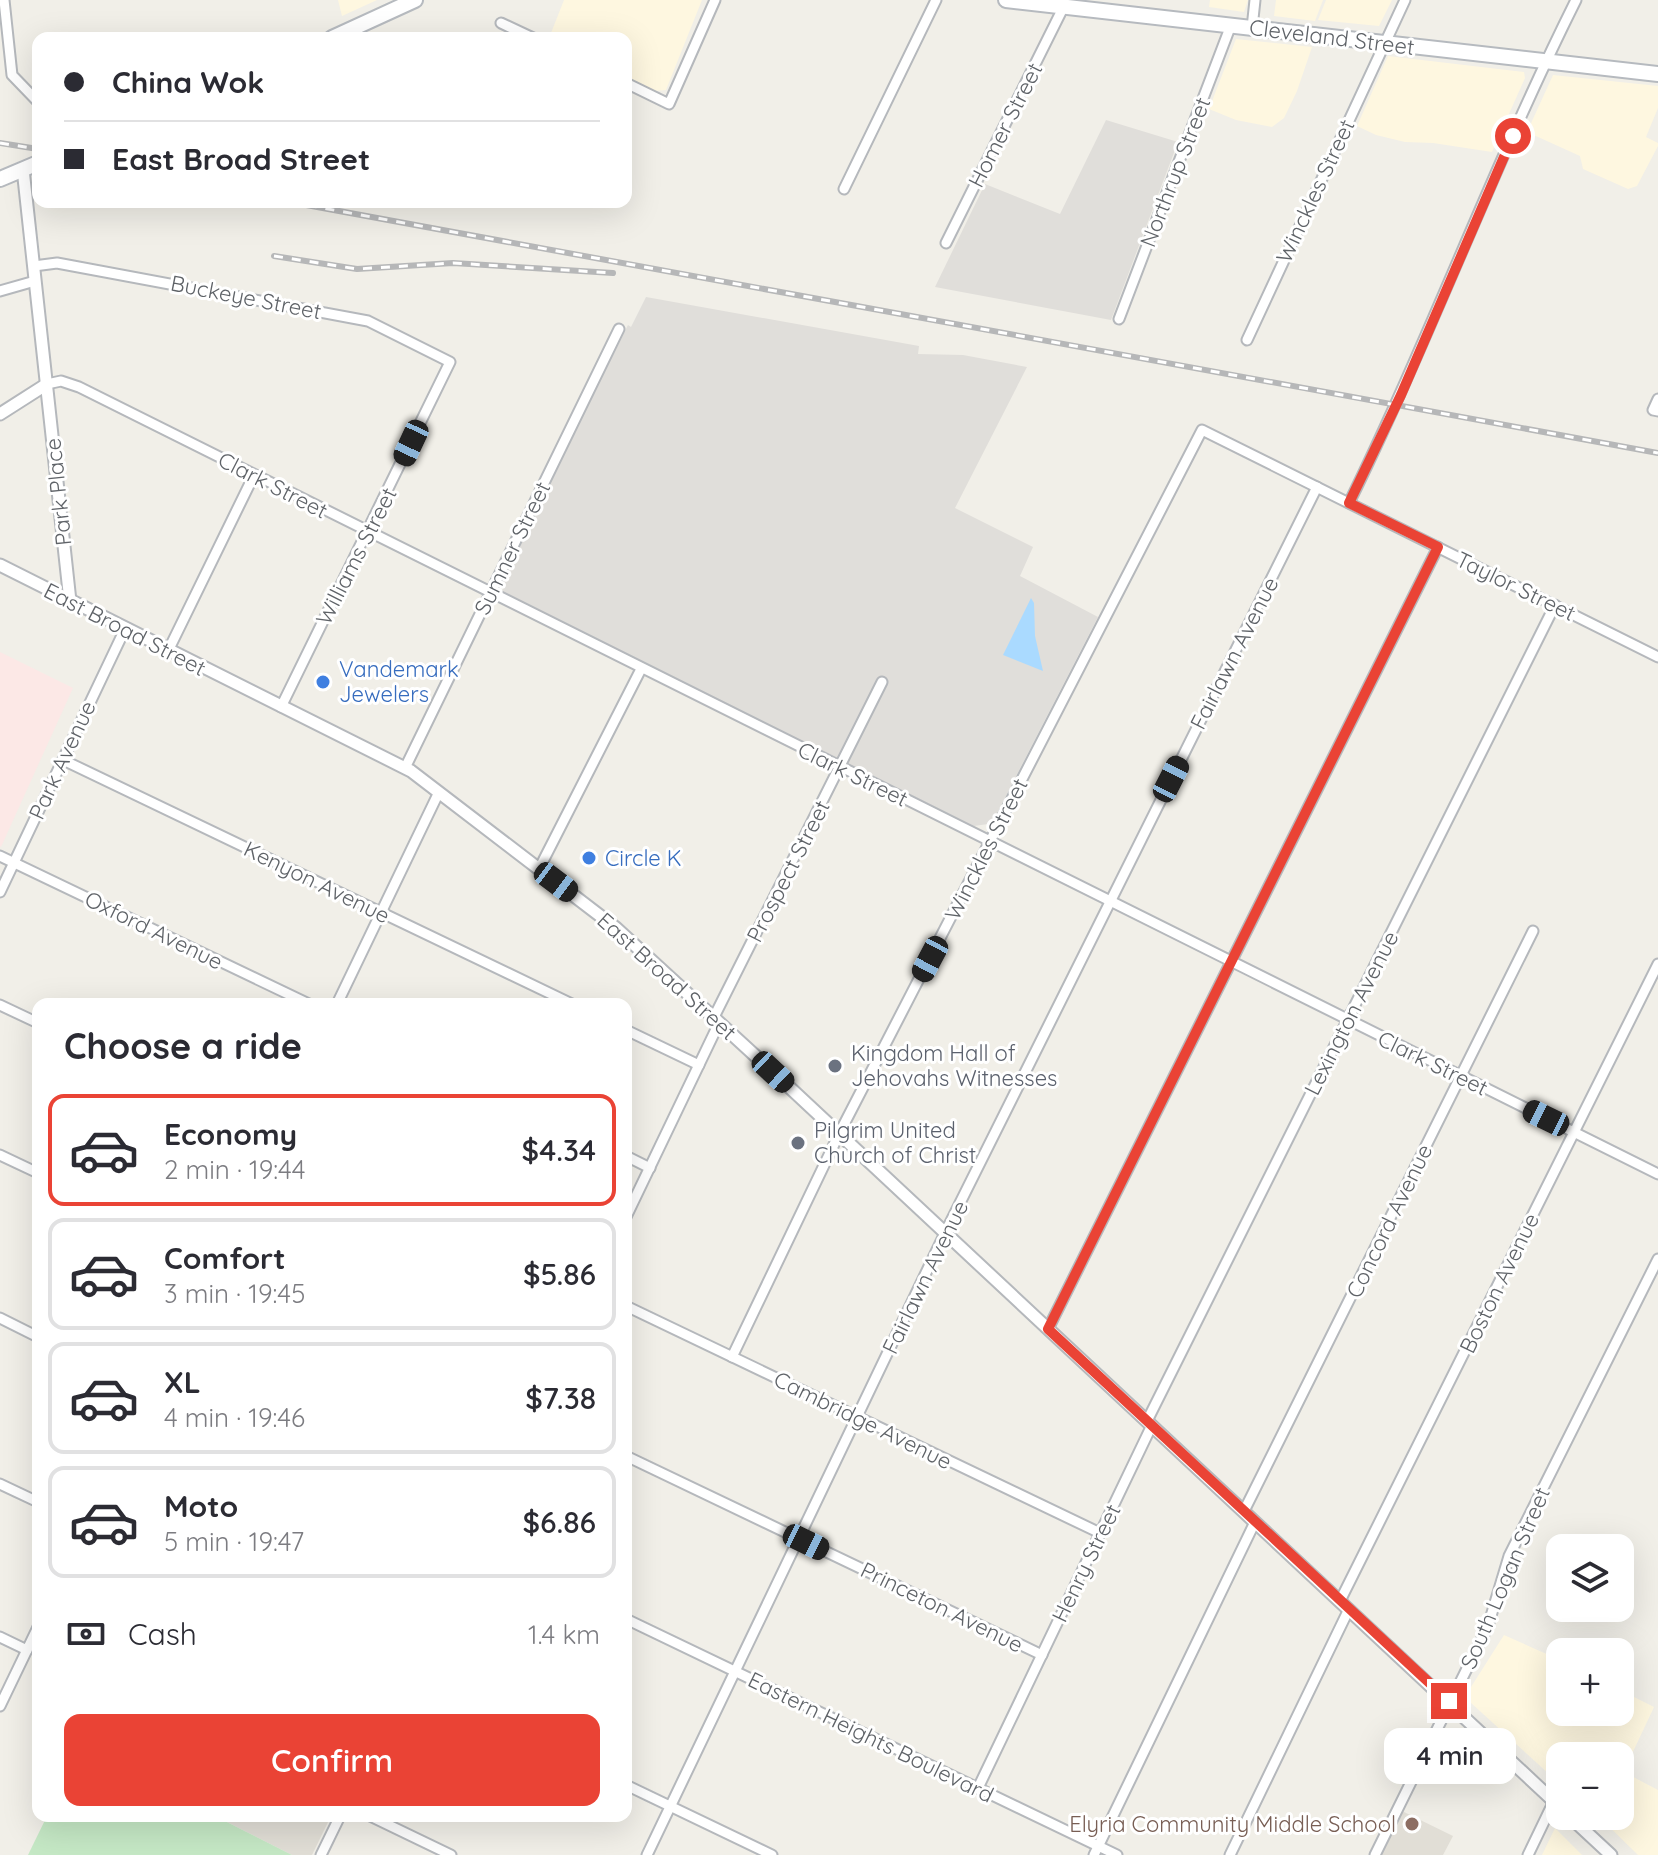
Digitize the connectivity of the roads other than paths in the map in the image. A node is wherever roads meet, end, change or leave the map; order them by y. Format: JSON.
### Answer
{"nodes":[{"id":1,"x":4,"y":0,"type":"edge"},
{"id":2,"x":415,"y":0,"type":"edge"},
{"id":3,"x":715,"y":0,"type":"edge"},
{"id":4,"x":936,"y":0,"type":"edge"},
{"id":5,"x":1006,"y":0,"type":"edge"},
{"id":6,"x":1255,"y":0,"type":"edge"},
{"id":7,"x":1405,"y":0,"type":"edge"},
{"id":8,"x":1576,"y":0,"type":"edge"},
{"id":9,"x":1054,"y":4,"type":"edge"},
{"id":10,"x":501,"y":23,"type":"dead end"},
{"id":11,"x":1231,"y":25,"type":"junction"},
{"id":12,"x":1252,"y":28,"type":"junction"},
{"id":13,"x":345,"y":32,"type":"edge"},
{"id":14,"x":520,"y":32,"type":"edge"},
{"id":15,"x":1384,"y":43,"type":"junction"},
{"id":16,"x":1545,"y":61,"type":"junction"},
{"id":17,"x":1658,"y":74,"type":"edge"},
{"id":18,"x":632,"y":86,"type":"edge"},
{"id":19,"x":32,"y":96,"type":"edge"},
{"id":20,"x":32,"y":165,"type":"edge"},
{"id":21,"x":23,"y":169,"type":"junction"},
{"id":22,"x":0,"y":179,"type":"edge"},
{"id":23,"x":844,"y":189,"type":"dead end"},
{"id":24,"x":946,"y":243,"type":"dead end"},
{"id":25,"x":34,"y":266,"type":"junction"},
{"id":26,"x":35,"y":281,"type":"junction"},
{"id":27,"x":0,"y":291,"type":"edge"},
{"id":28,"x":1119,"y":319,"type":"dead end"},
{"id":29,"x":619,"y":329,"type":"dead end"},
{"id":30,"x":1247,"y":340,"type":"dead end"},
{"id":31,"x":450,"y":362,"type":"joint"},
{"id":32,"x":47,"y":384,"type":"junction"},
{"id":33,"x":1658,"y":399,"type":"edge"},
{"id":34,"x":1655,"y":411,"type":"edge"},
{"id":35,"x":0,"y":414,"type":"edge"},
{"id":36,"x":1202,"y":430,"type":"joint"},
{"id":37,"x":254,"y":475,"type":"junction"},
{"id":38,"x":1317,"y":487,"type":"junction"},
{"id":39,"x":1349,"y":503,"type":"junction"},
{"id":40,"x":368,"y":532,"type":"junction"},
{"id":41,"x":1438,"y":547,"type":"junction"},
{"id":42,"x":0,"y":565,"type":"edge"},
{"id":43,"x":490,"y":593,"type":"junction"},
{"id":44,"x":70,"y":601,"type":"junction"},
{"id":45,"x":1555,"y":605,"type":"junction"},
{"id":46,"x":125,"y":629,"type":"junction"},
{"id":47,"x":168,"y":651,"type":"junction"},
{"id":48,"x":1658,"y":657,"type":"edge"},
{"id":49,"x":641,"y":669,"type":"junction"},
{"id":50,"x":882,"y":682,"type":"dead end"},
{"id":51,"x":281,"y":707,"type":"junction"},
{"id":52,"x":63,"y":760,"type":"junction"},
{"id":53,"x":405,"y":768,"type":"junction"},
{"id":54,"x":840,"y":768,"type":"junction"},
{"id":55,"x":439,"y":792,"type":"junction"},
{"id":56,"x":990,"y":842,"type":"junction"},
{"id":57,"x":0,"y":856,"type":"edge"},
{"id":58,"x":14,"y":862,"type":"junction"},
{"id":59,"x":539,"y":869,"type":"junction"},
{"id":60,"x":0,"y":892,"type":"edge"},
{"id":61,"x":1110,"y":902,"type":"junction"},
{"id":62,"x":381,"y":912,"type":"junction"},
{"id":63,"x":1533,"y":931,"type":"dead end"},
{"id":64,"x":1231,"y":962,"type":"junction"},
{"id":65,"x":1658,"y":964,"type":"edge"},
{"id":66,"x":297,"y":998,"type":"edge"},
{"id":67,"x":340,"y":998,"type":"edge"},
{"id":68,"x":560,"y":998,"type":"edge"},
{"id":69,"x":0,"y":1005,"type":"edge"},
{"id":70,"x":32,"y":1020,"type":"edge"},
{"id":71,"x":717,"y":1020,"type":"junction"},
{"id":72,"x":1348,"y":1020,"type":"junction"},
{"id":73,"x":632,"y":1033,"type":"edge"},
{"id":74,"x":699,"y":1065,"type":"junction"},
{"id":75,"x":1461,"y":1076,"type":"junction"},
{"id":76,"x":1574,"y":1133,"type":"junction"},
{"id":77,"x":839,"y":1134,"type":"junction"},
{"id":78,"x":0,"y":1155,"type":"edge"},
{"id":79,"x":632,"y":1159,"type":"edge"},
{"id":80,"x":650,"y":1168,"type":"junction"},
{"id":81,"x":32,"y":1170,"type":"edge"},
{"id":82,"x":1658,"y":1174,"type":"edge"},
{"id":83,"x":632,"y":1205,"type":"edge"},
{"id":84,"x":945,"y":1233,"type":"junction"},
{"id":85,"x":1658,"y":1259,"type":"edge"},
{"id":86,"x":632,"y":1309,"type":"edge"},
{"id":87,"x":0,"y":1318,"type":"edge"},
{"id":88,"x":1048,"y":1329,"type":"junction"},
{"id":89,"x":32,"y":1334,"type":"edge"},
{"id":90,"x":732,"y":1357,"type":"junction"},
{"id":91,"x":857,"y":1417,"type":"junction"},
{"id":92,"x":1150,"y":1423,"type":"junction"},
{"id":93,"x":632,"y":1459,"type":"edge"},
{"id":94,"x":0,"y":1484,"type":"edge"},
{"id":95,"x":32,"y":1499,"type":"edge"},
{"id":96,"x":1244,"y":1511,"type":"junction"},
{"id":97,"x":1255,"y":1522,"type":"junction"},
{"id":98,"x":1100,"y":1533,"type":"junction"},
{"id":99,"x":799,"y":1538,"type":"junction"},
{"id":100,"x":1344,"y":1605,"type":"junction"},
{"id":101,"x":632,"y":1622,"type":"edge"},
{"id":102,"x":0,"y":1637,"type":"edge"},
{"id":103,"x":32,"y":1640,"type":"edge"},
{"id":104,"x":27,"y":1650,"type":"junction"},
{"id":105,"x":1042,"y":1655,"type":"junction"},
{"id":106,"x":735,"y":1672,"type":"junction"},
{"id":107,"x":1449,"y":1701,"type":"junction"},
{"id":108,"x":0,"y":1706,"type":"edge"},
{"id":109,"x":632,"y":1788,"type":"edge"},
{"id":110,"x":978,"y":1788,"type":"junction"},
{"id":111,"x":1546,"y":1794,"type":"edge"},
{"id":112,"x":670,"y":1806,"type":"junction"},
{"id":113,"x":337,"y":1822,"type":"edge"},
{"id":114,"x":382,"y":1822,"type":"edge"},
{"id":115,"x":1546,"y":1823,"type":"edge"},
{"id":116,"x":1584,"y":1830,"type":"edge"},
{"id":117,"x":1096,"y":1851,"type":"edge"},
{"id":118,"x":321,"y":1855,"type":"edge"},
{"id":119,"x":451,"y":1855,"type":"edge"},
{"id":120,"x":647,"y":1855,"type":"edge"},
{"id":121,"x":772,"y":1855,"type":"edge"},
{"id":122,"x":1117,"y":1855,"type":"edge"},
{"id":123,"x":1230,"y":1855,"type":"edge"},
{"id":124,"x":1375,"y":1855,"type":"edge"},
{"id":125,"x":1528,"y":1855,"type":"edge"},
{"id":126,"x":1611,"y":1855,"type":"edge"}],
"edges":[{"from":1,"to":19,"type":"street"},
{"from":2,"to":13,"type":"main road"},
{"from":3,"to":18,"type":"street"},
{"from":4,"to":23,"type":"street"},
{"from":5,"to":9,"type":"main road","name":"Cleveland Street"},
{"from":6,"to":12,"type":"street"},
{"from":7,"to":15,"type":"street","name":"Winckles Street"},
{"from":8,"to":16,"type":"street"},
{"from":9,"to":11,"type":"main road","name":"Cleveland Street"},
{"from":9,"to":24,"type":"street","name":"Homer Street"},
{"from":10,"to":14,"type":"street"},
{"from":11,"to":12,"type":"main road","name":"Cleveland Street"},
{"from":11,"to":28,"type":"street","name":"Northrup Street"},
{"from":12,"to":15,"type":"main road","name":"Cleveland Street"},
{"from":15,"to":16,"type":"main road","name":"Cleveland Street"},
{"from":15,"to":30,"type":"street","name":"Winckles Street"},
{"from":16,"to":17,"type":"main road","name":"Cleveland Street"},
{"from":16,"to":39,"type":"street"},
{"from":20,"to":21,"type":"main road"},
{"from":21,"to":22,"type":"main road"},
{"from":21,"to":25,"type":"street","name":"Park Place"},
{"from":25,"to":26,"type":"street","name":"Park Place"},
{"from":25,"to":31,"type":"street","name":"Buckeye Street"},
{"from":26,"to":27,"type":"street"},
{"from":26,"to":32,"type":"street","name":"Park Place"},
{"from":29,"to":43,"type":"street","name":"Sumner Street"},
{"from":31,"to":40,"type":"street","name":"Williams Street"},
{"from":32,"to":35,"type":"street"},
{"from":32,"to":37,"type":"street","name":"Clark Street"},
{"from":32,"to":44,"type":"street","name":"Park Place"},
{"from":33,"to":34,"type":"street"},
{"from":36,"to":38,"type":"street","name":"Taylor Street"},
{"from":36,"to":56,"type":"street","name":"Winckles Street"},
{"from":37,"to":40,"type":"street","name":"Clark Street"},
{"from":37,"to":47,"type":"street"},
{"from":38,"to":39,"type":"street","name":"Taylor Street"},
{"from":38,"to":61,"type":"street","name":"Fairlawn Avenue"},
{"from":39,"to":41,"type":"street","name":"Taylor Street"},
{"from":40,"to":43,"type":"street","name":"Clark Street"},
{"from":40,"to":51,"type":"street","name":"Williams Street"},
{"from":41,"to":45,"type":"street","name":"Taylor Street"},
{"from":41,"to":64,"type":"street"},
{"from":42,"to":44,"type":"street","name":"East Broad Street"},
{"from":43,"to":49,"type":"street","name":"Clark Street"},
{"from":43,"to":53,"type":"street","name":"Sumner Street"},
{"from":44,"to":46,"type":"street","name":"East Broad Street"},
{"from":45,"to":48,"type":"street","name":"Taylor Street"},
{"from":45,"to":72,"type":"street","name":"Lexington Avenue"},
{"from":46,"to":47,"type":"street","name":"East Broad Street"},
{"from":46,"to":52,"type":"street","name":"Park Avenue"},
{"from":47,"to":51,"type":"street","name":"East Broad Street"},
{"from":49,"to":54,"type":"street","name":"Clark Street"},
{"from":49,"to":59,"type":"street"},
{"from":50,"to":54,"type":"street","name":"Prospect Street"},
{"from":51,"to":53,"type":"street","name":"East Broad Street"},
{"from":52,"to":58,"type":"street","name":"Park Avenue"},
{"from":52,"to":62,"type":"street","name":"Kenyon Avenue"},
{"from":53,"to":55,"type":"street","name":"East Broad Street"},
{"from":54,"to":56,"type":"street","name":"Clark Street"},
{"from":54,"to":71,"type":"street","name":"Prospect Street"},
{"from":55,"to":59,"type":"street","name":"East Broad Street"},
{"from":55,"to":62,"type":"street"},
{"from":56,"to":61,"type":"street","name":"Clark Street"},
{"from":56,"to":77,"type":"street","name":"Winckles Street"},
{"from":57,"to":58,"type":"street","name":"Oxford Avenue"},
{"from":58,"to":60,"type":"street","name":"Park Avenue"},
{"from":58,"to":66,"type":"street","name":"Oxford Avenue"},
{"from":59,"to":71,"type":"street","name":"East Broad Street"},
{"from":61,"to":64,"type":"street","name":"Clark Street"},
{"from":61,"to":84,"type":"street","name":"Fairlawn Avenue"},
{"from":62,"to":67,"type":"street"},
{"from":62,"to":68,"type":"street","name":"Kenyon Avenue"},
{"from":63,"to":75,"type":"street","name":"Concord Avenue"},
{"from":64,"to":72,"type":"street","name":"Clark Street"},
{"from":64,"to":88,"type":"street"},
{"from":65,"to":76,"type":"street","name":"Boston Avenue"},
{"from":69,"to":70,"type":"street"},
{"from":71,"to":74,"type":"street","name":"Prospect Street"},
{"from":71,"to":77,"type":"street","name":"East Broad Street"},
{"from":72,"to":75,"type":"street","name":"Clark Street"},
{"from":72,"to":92,"type":"street","name":"Lexington Avenue"},
{"from":73,"to":74,"type":"street"},
{"from":74,"to":80,"type":"street","name":"Prospect Street"},
{"from":75,"to":76,"type":"street","name":"Clark Street"},
{"from":75,"to":96,"type":"street","name":"Concord Avenue"},
{"from":76,"to":82,"type":"street","name":"Clark Street"},
{"from":76,"to":100,"type":"street","name":"Boston Avenue"},
{"from":77,"to":84,"type":"street","name":"East Broad Street"},
{"from":77,"to":90,"type":"street","name":"Winckles Street"},
{"from":78,"to":81,"type":"street"},
{"from":79,"to":80,"type":"street"},
{"from":80,"to":83,"type":"street","name":"Prospect Street"},
{"from":84,"to":88,"type":"street","name":"East Broad Street"},
{"from":84,"to":91,"type":"street","name":"Fairlawn Avenue"},
{"from":85,"to":107,"type":"street","name":"South Logan Street"},
{"from":86,"to":90,"type":"street","name":"Cambridge Avenue"},
{"from":87,"to":89,"type":"street"},
{"from":88,"to":92,"type":"street","name":"East Broad Street"},
{"from":90,"to":91,"type":"street","name":"Cambridge Avenue"},
{"from":91,"to":98,"type":"street","name":"Cambridge Avenue"},
{"from":91,"to":99,"type":"street","name":"Fairlawn Avenue"},
{"from":92,"to":96,"type":"street","name":"East Broad Street"},
{"from":92,"to":98,"type":"street","name":"Henry Street"},
{"from":93,"to":99,"type":"street","name":"Princeton Avenue"},
{"from":94,"to":95,"type":"street"},
{"from":96,"to":97,"type":"street","name":"East Broad Street"},
{"from":97,"to":100,"type":"street","name":"East Broad Street"},
{"from":97,"to":117,"type":"street"},
{"from":98,"to":105,"type":"street","name":"Henry Street"},
{"from":99,"to":105,"type":"street","name":"Princeton Avenue"},
{"from":99,"to":106,"type":"street","name":"Fairlawn Avenue"},
{"from":100,"to":107,"type":"street","name":"East Broad Street"},
{"from":100,"to":123,"type":"street","name":"Boston Avenue"},
{"from":101,"to":106,"type":"street","name":"Eastern Heights Boulevard"},
{"from":102,"to":104,"type":"street"},
{"from":103,"to":104,"type":"street"},
{"from":104,"to":108,"type":"street"},
{"from":105,"to":110,"type":"street","name":"Henry Street"},
{"from":106,"to":110,"type":"street","name":"Eastern Heights Boulevard"},
{"from":106,"to":112,"type":"street","name":"Fairlawn Avenue"},
{"from":107,"to":111,"type":"street","name":"East Broad Street"},
{"from":107,"to":124,"type":"street","name":"South Logan Street"},
{"from":109,"to":112,"type":"street"},
{"from":110,"to":117,"type":"street","name":"Eastern Heights Boulevard"},
{"from":112,"to":120,"type":"street","name":"Fairlawn Avenue"},
{"from":112,"to":121,"type":"street"},
{"from":113,"to":118,"type":"street"},
{"from":114,"to":119,"type":"street"},
{"from":115,"to":125,"type":"street"},
{"from":116,"to":126,"type":"street"},
{"from":117,"to":122,"type":"street","name":"Eastern Heights Boulevard"}]}
